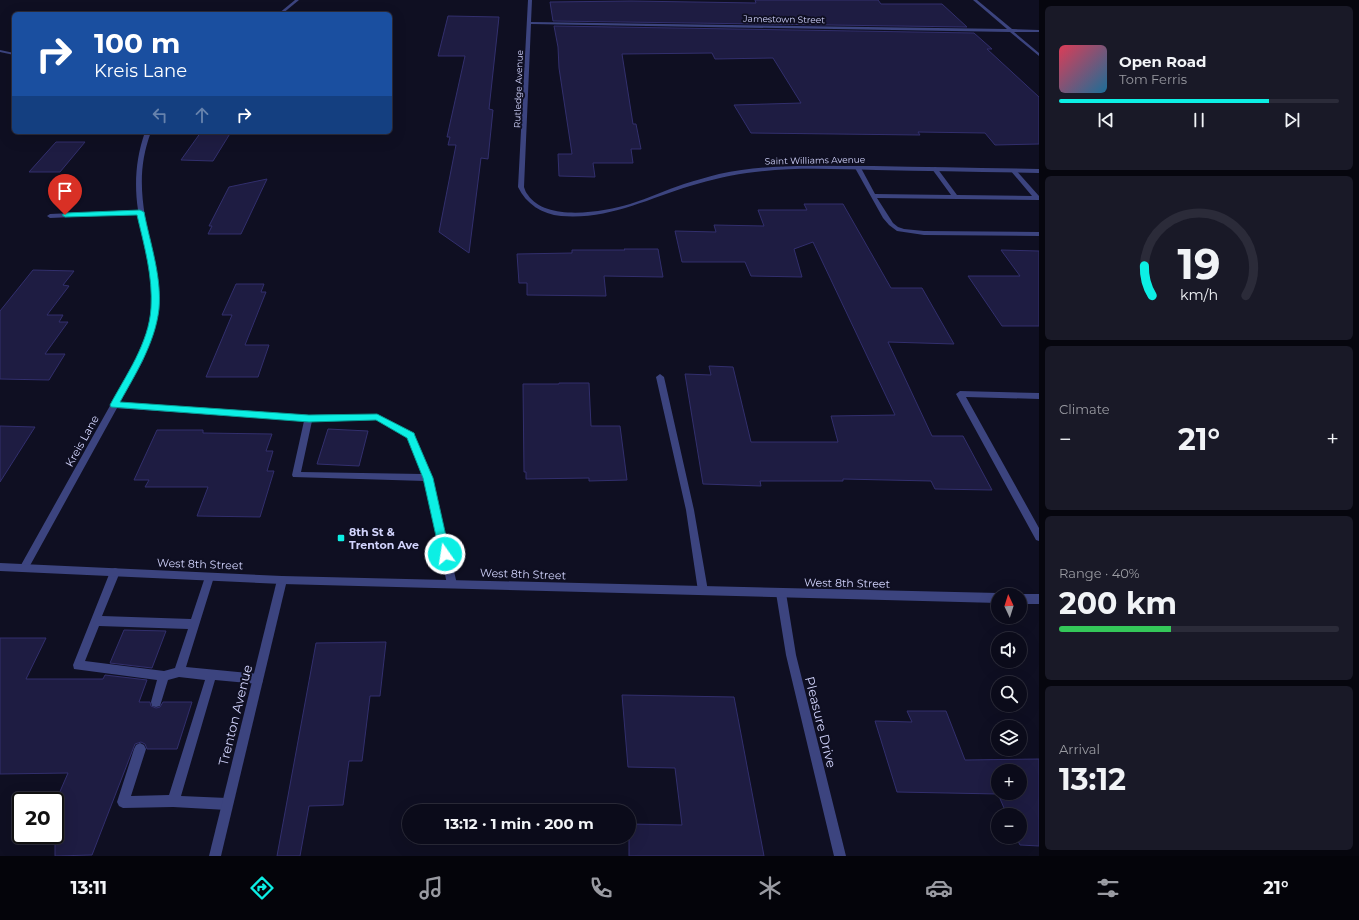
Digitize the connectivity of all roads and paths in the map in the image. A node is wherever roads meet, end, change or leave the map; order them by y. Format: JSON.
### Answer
{"nodes":[{"id":1,"x":297,"y":0,"type":"edge"},
{"id":2,"x":530,"y":0,"type":"edge"},
{"id":3,"x":975,"y":0,"type":"edge"},
{"id":4,"x":282,"y":12,"type":"edge"},
{"id":5,"x":529,"y":23,"type":"junction"},
{"id":6,"x":1011,"y":30,"type":"junction"},
{"id":7,"x":1039,"y":31,"type":"edge"},
{"id":8,"x":0,"y":51,"type":"edge"},
{"id":9,"x":12,"y":54,"type":"edge"},
{"id":10,"x":1039,"y":55,"type":"edge"},
{"id":11,"x":147,"y":134,"type":"edge"},
{"id":12,"x":858,"y":168,"type":"junction"},
{"id":13,"x":935,"y":169,"type":"junction"},
{"id":14,"x":1013,"y":170,"type":"junction"},
{"id":15,"x":1039,"y":171,"type":"edge"},
{"id":16,"x":523,"y":178,"type":"joint"},
{"id":17,"x":874,"y":196,"type":"junction"},
{"id":18,"x":955,"y":197,"type":"junction"},
{"id":19,"x":1038,"y":198,"type":"edge"},
{"id":20,"x":140,"y":212,"type":"junction"},
{"id":21,"x":50,"y":216,"type":"dead end"},
{"id":22,"x":1039,"y":234,"type":"edge"},
{"id":23,"x":660,"y":377,"type":"dead end"},
{"id":24,"x":1039,"y":396,"type":"edge"},
{"id":25,"x":114,"y":405,"type":"junction"},
{"id":26,"x":309,"y":418,"type":"junction"},
{"id":27,"x":428,"y":478,"type":"junction"},
{"id":28,"x":1039,"y":537,"type":"edge"},
{"id":29,"x":0,"y":567,"type":"edge"},
{"id":30,"x":24,"y":568,"type":"junction"},
{"id":31,"x":115,"y":572,"type":"junction"},
{"id":32,"x":209,"y":577,"type":"junction"},
{"id":33,"x":282,"y":580,"type":"junction"},
{"id":34,"x":452,"y":584,"type":"junction"},
{"id":35,"x":703,"y":591,"type":"junction"},
{"id":36,"x":781,"y":593,"type":"junction"},
{"id":37,"x":991,"y":598,"type":"edge"},
{"id":38,"x":1027,"y":599,"type":"edge"},
{"id":39,"x":1039,"y":599,"type":"edge"},
{"id":40,"x":97,"y":621,"type":"junction"},
{"id":41,"x":194,"y":624,"type":"junction"},
{"id":42,"x":179,"y":672,"type":"junction"},
{"id":43,"x":212,"y":674,"type":"junction"},
{"id":44,"x":164,"y":676,"type":"junction"},
{"id":45,"x":258,"y":679,"type":"junction"},
{"id":46,"x":156,"y":702,"type":"dead end"},
{"id":47,"x":140,"y":749,"type":"dead end"},
{"id":48,"x":173,"y":801,"type":"junction"},
{"id":49,"x":227,"y":804,"type":"junction"},
{"id":50,"x":215,"y":856,"type":"edge"},
{"id":51,"x":840,"y":856,"type":"edge"}],
"edges":[{"from":1,"to":4,"type":"street"},
{"from":2,"to":5,"type":"street","name":"Rutledge Avenue"},
{"from":3,"to":6,"type":"street"},
{"from":5,"to":6,"type":"street","name":"Jamestown Street"},
{"from":5,"to":16,"type":"street","name":"Rutledge Avenue"},
{"from":6,"to":7,"type":"street","name":"Jamestown Street"},
{"from":6,"to":10,"type":"street"},
{"from":8,"to":9,"type":"street"},
{"from":11,"to":20,"type":"street","name":"Kreis Lane"},
{"from":12,"to":13,"type":"street","name":"Saint Williams Avenue"},
{"from":12,"to":16,"type":"street","name":"Saint Williams Avenue"},
{"from":12,"to":17,"type":"street"},
{"from":13,"to":14,"type":"street","name":"Saint Williams Avenue"},
{"from":13,"to":18,"type":"street"},
{"from":14,"to":15,"type":"street","name":"Saint Williams Avenue"},
{"from":14,"to":19,"type":"street"},
{"from":17,"to":18,"type":"street"},
{"from":17,"to":22,"type":"street"},
{"from":18,"to":19,"type":"street"},
{"from":20,"to":21,"type":"street"},
{"from":20,"to":25,"type":"street","name":"Kreis Lane"},
{"from":23,"to":35,"type":"street"},
{"from":24,"to":28,"type":"street"},
{"from":25,"to":26,"type":"street"},
{"from":25,"to":30,"type":"street","name":"Kreis Lane"},
{"from":26,"to":27,"type":"street"},
{"from":26,"to":27,"type":"street"},
{"from":27,"to":34,"type":"street"},
{"from":29,"to":30,"type":"street","name":"West 8th Street"},
{"from":30,"to":31,"type":"street","name":"West 8th Street"},
{"from":31,"to":32,"type":"street","name":"West 8th Street"},
{"from":31,"to":40,"type":"street"},
{"from":32,"to":33,"type":"street","name":"West 8th Street"},
{"from":32,"to":41,"type":"street"},
{"from":33,"to":34,"type":"street","name":"West 8th Street"},
{"from":33,"to":45,"type":"street","name":"Trenton Avenue"},
{"from":34,"to":35,"type":"street","name":"West 8th Street"},
{"from":35,"to":36,"type":"street","name":"West 8th Street"},
{"from":36,"to":37,"type":"street","name":"West 8th Street"},
{"from":36,"to":51,"type":"street","name":"Pleasure Drive"},
{"from":38,"to":39,"type":"street"},
{"from":40,"to":41,"type":"street"},
{"from":40,"to":44,"type":"street"},
{"from":41,"to":42,"type":"street"},
{"from":42,"to":43,"type":"street"},
{"from":42,"to":44,"type":"street"},
{"from":43,"to":45,"type":"street"},
{"from":43,"to":48,"type":"street"},
{"from":44,"to":46,"type":"street"},
{"from":45,"to":49,"type":"street","name":"Trenton Avenue"},
{"from":47,"to":48,"type":"street"},
{"from":48,"to":49,"type":"street"},
{"from":49,"to":50,"type":"street","name":"Trenton Avenue"}]}
